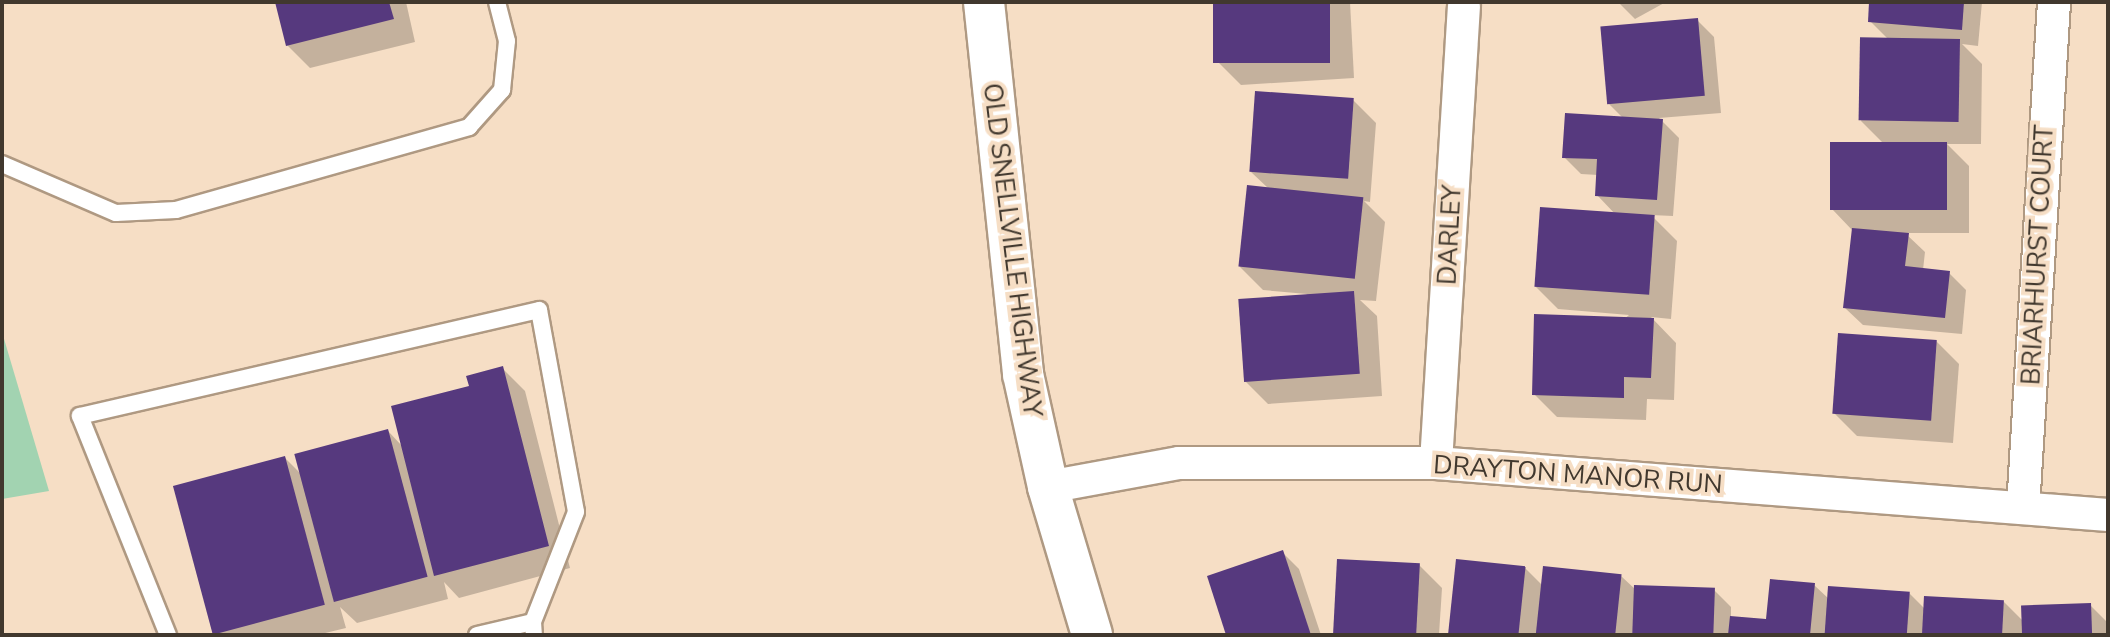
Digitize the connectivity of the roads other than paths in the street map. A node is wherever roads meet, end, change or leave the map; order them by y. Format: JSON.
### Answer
{"nodes":[{"id":1,"x":497,"y":2,"type":"edge"},
{"id":2,"x":984,"y":2,"type":"edge"},
{"id":3,"x":2054,"y":2,"type":"edge"},
{"id":4,"x":1464,"y":7,"type":"dead end"},
{"id":5,"x":2,"y":164,"type":"edge"},
{"id":6,"x":1436,"y":463,"type":"junction"},
{"id":7,"x":1048,"y":487,"type":"junction"},
{"id":8,"x":2023,"y":508,"type":"junction"},
{"id":9,"x":2108,"y":515,"type":"edge"},
{"id":10,"x":533,"y":628,"type":"edge"},
{"id":11,"x":168,"y":635,"type":"edge"},
{"id":12,"x":477,"y":635,"type":"edge"},
{"id":13,"x":1092,"y":635,"type":"edge"}],
"edges":[{"from":1,"to":5,"type":"lane"},
{"from":2,"to":7,"type":"street","name":"OLD SNELLVILLE HIGHWAY"},
{"from":3,"to":8,"type":"street","name":"BRIARHURST COURT"},
{"from":4,"to":6,"type":"street","name":"DARLEY"},
{"from":6,"to":7,"type":"street","name":"DRAYTON MANOR RUN"},
{"from":6,"to":8,"type":"street","name":"DRAYTON MANOR RUN"},
{"from":7,"to":13,"type":"street","name":"OLD SNELLVILLE HIGHWAY"},
{"from":8,"to":9,"type":"street","name":"DRAYTON MANOR RUN"},
{"from":10,"to":11,"type":"lane"},
{"from":10,"to":12,"type":"lane"}]}
